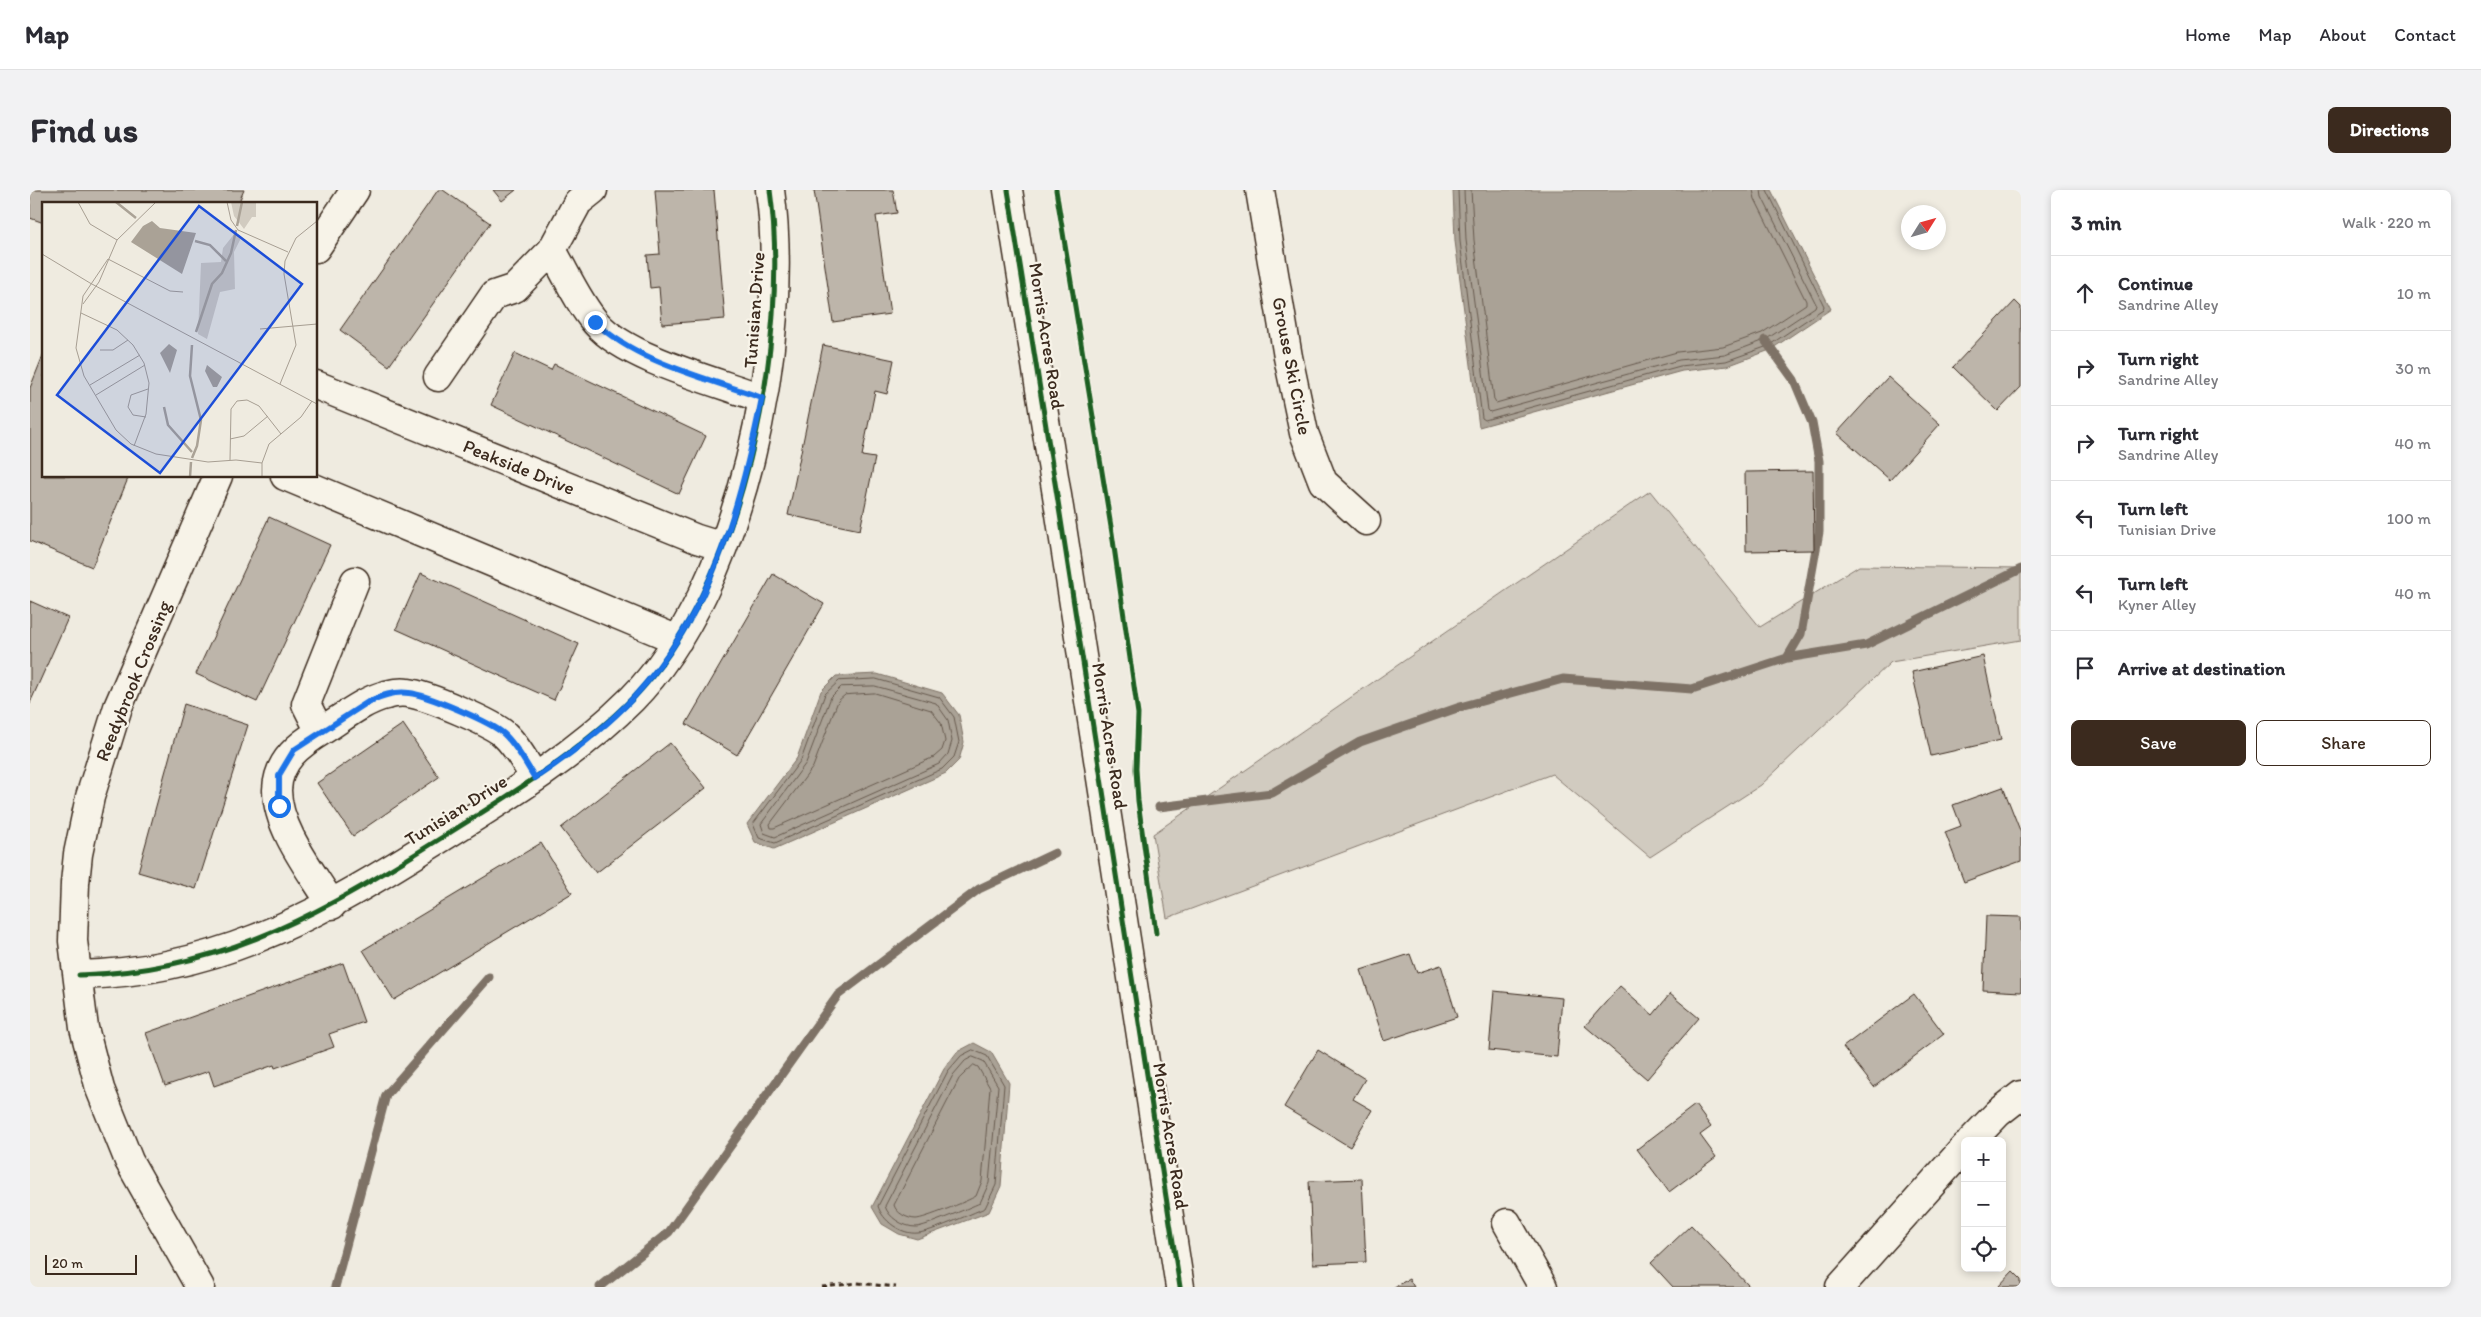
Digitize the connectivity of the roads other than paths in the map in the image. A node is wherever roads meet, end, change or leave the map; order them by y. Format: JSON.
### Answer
{"nodes":[{"id":1,"x":355,"y":190,"type":"edge"},
{"id":2,"x":593,"y":190,"type":"edge"},
{"id":3,"x":770,"y":190,"type":"edge"},
{"id":4,"x":1008,"y":190,"type":"edge"},
{"id":5,"x":1260,"y":190,"type":"edge"},
{"id":6,"x":318,"y":245,"type":"edge"},
{"id":7,"x":552,"y":250,"type":"junction"},
{"id":8,"x":438,"y":377,"type":"dead end"},
{"id":9,"x":318,"y":386,"type":"edge"},
{"id":10,"x":762,"y":398,"type":"junction"},
{"id":11,"x":217,"y":478,"type":"edge"},
{"id":12,"x":290,"y":478,"type":"edge"},
{"id":13,"x":1366,"y":521,"type":"dead end"},
{"id":14,"x":723,"y":547,"type":"junction"},
{"id":15,"x":354,"y":581,"type":"dead end"},
{"id":16,"x":678,"y":640,"type":"junction"},
{"id":17,"x":320,"y":732,"type":"junction"},
{"id":18,"x":535,"y":778,"type":"junction"},
{"id":19,"x":332,"y":905,"type":"junction"},
{"id":20,"x":79,"y":975,"type":"junction"},
{"id":21,"x":2021,"y":1094,"type":"edge"},
{"id":22,"x":1975,"y":1137,"type":"edge"},
{"id":23,"x":1961,"y":1151,"type":"edge"},
{"id":24,"x":1507,"y":1223,"type":"dead end"},
{"id":25,"x":200,"y":1287,"type":"edge"},
{"id":26,"x":1180,"y":1287,"type":"edge"},
{"id":27,"x":1543,"y":1287,"type":"edge"},
{"id":28,"x":1840,"y":1287,"type":"edge"}],
"edges":[{"from":1,"to":6,"type":"street"},
{"from":2,"to":7,"type":"street"},
{"from":3,"to":10,"type":"street","name":"Tunisian Drive"},
{"from":4,"to":26,"type":"street","name":"Morris Acres Road"},
{"from":5,"to":13,"type":"street","name":"Grouse Ski Circle"},
{"from":7,"to":8,"type":"street"},
{"from":7,"to":10,"type":"street"},
{"from":9,"to":14,"type":"street","name":"Peakside Drive"},
{"from":10,"to":14,"type":"street","name":"Tunisian Drive"},
{"from":11,"to":20,"type":"street","name":"Reedybrook Crossing"},
{"from":12,"to":16,"type":"street"},
{"from":14,"to":16,"type":"street","name":"Tunisian Drive"},
{"from":15,"to":17,"type":"street"},
{"from":16,"to":18,"type":"street","name":"Tunisian Drive"},
{"from":17,"to":18,"type":"street"},
{"from":17,"to":19,"type":"street"},
{"from":18,"to":19,"type":"street","name":"Tunisian Drive"},
{"from":19,"to":20,"type":"street","name":"Tunisian Drive"},
{"from":20,"to":25,"type":"street","name":"Reedybrook Crossing"},
{"from":21,"to":22,"type":"street"},
{"from":23,"to":28,"type":"street"},
{"from":24,"to":27,"type":"street"}]}
